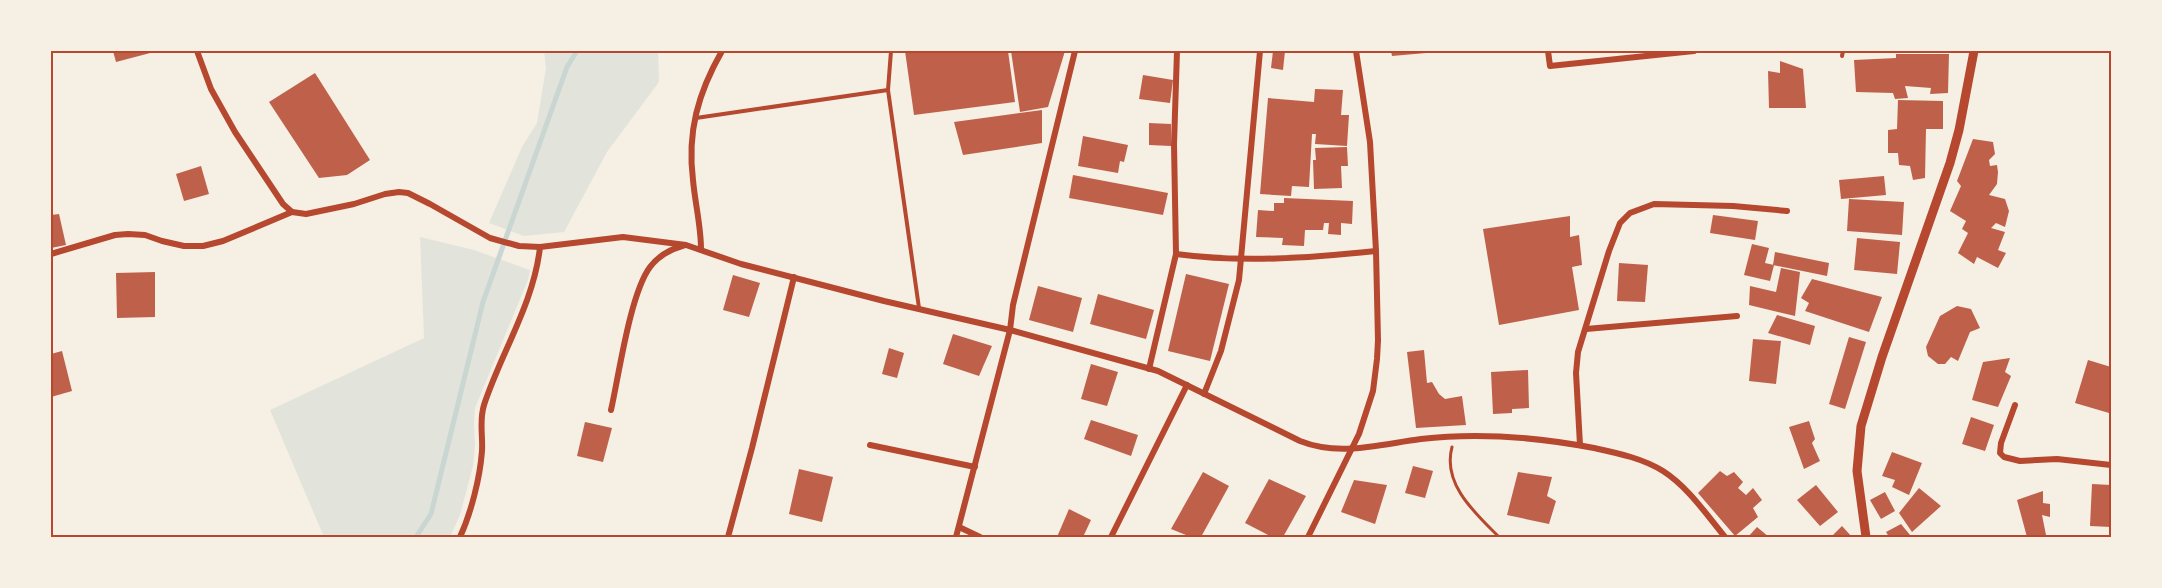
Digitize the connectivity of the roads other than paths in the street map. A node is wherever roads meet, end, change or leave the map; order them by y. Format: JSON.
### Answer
{"nodes":[{"id":1,"x":197,"y":51,"type":"edge"},
{"id":2,"x":722,"y":51,"type":"edge"},
{"id":3,"x":891,"y":51,"type":"edge"},
{"id":4,"x":1075,"y":51,"type":"edge"},
{"id":5,"x":1178,"y":51,"type":"edge"},
{"id":6,"x":1260,"y":51,"type":"edge"},
{"id":7,"x":1356,"y":51,"type":"edge"},
{"id":8,"x":1548,"y":51,"type":"edge"},
{"id":9,"x":1694,"y":51,"type":"edge"},
{"id":10,"x":1974,"y":51,"type":"edge"},
{"id":11,"x":888,"y":90,"type":"junction"},
{"id":12,"x":695,"y":118,"type":"junction"},
{"id":13,"x":292,"y":212,"type":"junction"},
{"id":14,"x":1787,"y":212,"type":"dead end"},
{"id":15,"x":686,"y":245,"type":"junction"},
{"id":16,"x":540,"y":248,"type":"junction"},
{"id":17,"x":700,"y":249,"type":"junction"},
{"id":18,"x":1376,"y":251,"type":"junction"},
{"id":19,"x":51,"y":254,"type":"edge"},
{"id":20,"x":1176,"y":254,"type":"junction"},
{"id":21,"x":1242,"y":259,"type":"junction"},
{"id":22,"x":794,"y":277,"type":"junction"},
{"id":23,"x":919,"y":308,"type":"junction"},
{"id":24,"x":1737,"y":315,"type":"dead end"},
{"id":25,"x":1586,"y":328,"type":"junction"},
{"id":26,"x":1010,"y":330,"type":"junction"},
{"id":27,"x":1149,"y":369,"type":"junction"},
{"id":28,"x":1188,"y":385,"type":"junction"},
{"id":29,"x":1204,"y":394,"type":"junction"},
{"id":30,"x":2015,"y":405,"type":"dead end"},
{"id":31,"x":611,"y":410,"type":"dead end"},
{"id":32,"x":870,"y":445,"type":"dead end"},
{"id":33,"x":1580,"y":446,"type":"junction"},
{"id":34,"x":1353,"y":449,"type":"junction"},
{"id":35,"x":2111,"y":465,"type":"edge"},
{"id":36,"x":975,"y":467,"type":"junction"},
{"id":37,"x":959,"y":527,"type":"junction"},
{"id":38,"x":460,"y":537,"type":"edge"},
{"id":39,"x":728,"y":537,"type":"edge"},
{"id":40,"x":956,"y":537,"type":"edge"},
{"id":41,"x":980,"y":537,"type":"edge"},
{"id":42,"x":1111,"y":537,"type":"edge"},
{"id":43,"x":1308,"y":537,"type":"edge"},
{"id":44,"x":1725,"y":537,"type":"edge"},
{"id":45,"x":1866,"y":537,"type":"edge"}],
"edges":[{"from":1,"to":13,"type":"street"},
{"from":2,"to":12,"type":"street"},
{"from":3,"to":11,"type":"lane"},
{"from":4,"to":26,"type":"street"},
{"from":5,"to":20,"type":"street"},
{"from":6,"to":21,"type":"street"},
{"from":7,"to":18,"type":"street"},
{"from":8,"to":9,"type":"street"},
{"from":10,"to":45,"type":"street"},
{"from":11,"to":12,"type":"lane"},
{"from":11,"to":23,"type":"lane"},
{"from":12,"to":17,"type":"street"},
{"from":13,"to":16,"type":"street"},
{"from":13,"to":19,"type":"street"},
{"from":14,"to":25,"type":"street"},
{"from":15,"to":16,"type":"street"},
{"from":15,"to":17,"type":"street"},
{"from":15,"to":31,"type":"street"},
{"from":16,"to":38,"type":"street"},
{"from":17,"to":22,"type":"street"},
{"from":18,"to":21,"type":"street"},
{"from":18,"to":34,"type":"street"},
{"from":20,"to":21,"type":"street"},
{"from":20,"to":27,"type":"street"},
{"from":21,"to":29,"type":"street"},
{"from":22,"to":23,"type":"street"},
{"from":22,"to":39,"type":"street"},
{"from":23,"to":26,"type":"street"},
{"from":24,"to":25,"type":"street"},
{"from":25,"to":33,"type":"street"},
{"from":26,"to":27,"type":"street"},
{"from":26,"to":36,"type":"street"},
{"from":27,"to":28,"type":"street"},
{"from":28,"to":29,"type":"street"},
{"from":28,"to":42,"type":"street"},
{"from":29,"to":34,"type":"street"},
{"from":30,"to":35,"type":"street"},
{"from":32,"to":36,"type":"street"},
{"from":33,"to":34,"type":"street"},
{"from":33,"to":44,"type":"street"},
{"from":34,"to":43,"type":"street"},
{"from":36,"to":37,"type":"street"},
{"from":37,"to":40,"type":"street"},
{"from":37,"to":41,"type":"street"}]}
